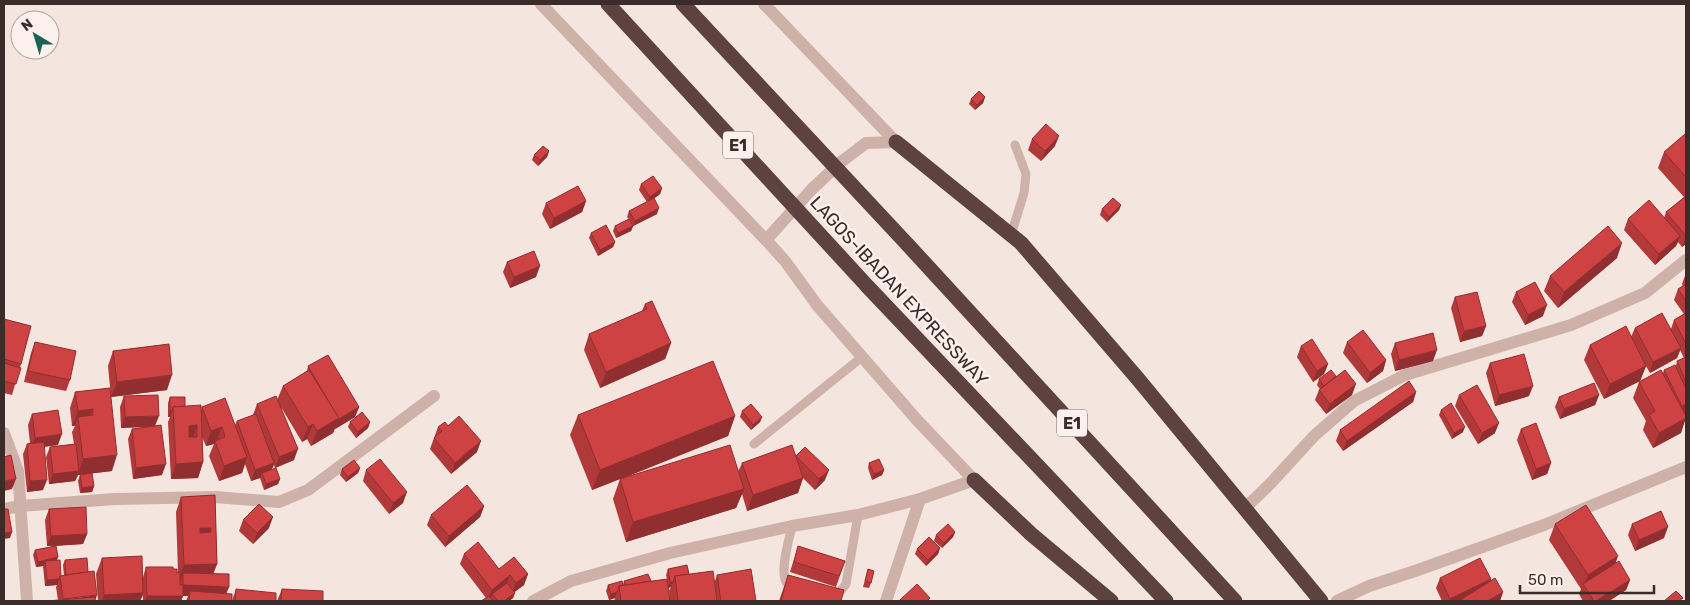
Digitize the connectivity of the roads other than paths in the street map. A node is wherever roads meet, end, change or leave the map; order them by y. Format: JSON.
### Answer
{"nodes":[{"id":1,"x":541,"y":4,"type":"edge"},
{"id":2,"x":608,"y":4,"type":"edge"},
{"id":3,"x":683,"y":4,"type":"edge"},
{"id":4,"x":764,"y":4,"type":"edge"},
{"id":5,"x":896,"y":142,"type":"junction"},
{"id":6,"x":1016,"y":145,"type":"dead end"},
{"id":7,"x":1010,"y":235,"type":"junction"},
{"id":8,"x":766,"y":240,"type":"junction"},
{"id":9,"x":1686,"y":260,"type":"edge"},
{"id":10,"x":862,"y":357,"type":"junction"},
{"id":11,"x":434,"y":396,"type":"dead end"},
{"id":12,"x":4,"y":433,"type":"edge"},
{"id":13,"x":754,"y":444,"type":"dead end"},
{"id":14,"x":1684,"y":473,"type":"edge"},
{"id":15,"x":974,"y":480,"type":"junction"},
{"id":16,"x":920,"y":499,"type":"junction"},
{"id":17,"x":20,"y":506,"type":"junction"},
{"id":18,"x":4,"y":509,"type":"edge"},
{"id":19,"x":1244,"y":509,"type":"junction"},
{"id":20,"x":858,"y":515,"type":"junction"},
{"id":21,"x":792,"y":526,"type":"junction"},
{"id":22,"x":806,"y":591,"type":"edge"},
{"id":23,"x":824,"y":596,"type":"edge"},
{"id":24,"x":27,"y":601,"type":"edge"},
{"id":25,"x":533,"y":601,"type":"edge"},
{"id":26,"x":886,"y":601,"type":"edge"},
{"id":27,"x":1111,"y":601,"type":"edge"},
{"id":28,"x":1166,"y":601,"type":"edge"},
{"id":29,"x":1235,"y":601,"type":"edge"},
{"id":30,"x":1320,"y":601,"type":"edge"},
{"id":31,"x":1337,"y":601,"type":"edge"}],
"edges":[{"from":1,"to":8,"type":"street"},
{"from":2,"to":28,"type":"highway","name":"LAGOS-IBADAN EXPRESSWAY","number":"E1","bridge":true},
{"from":3,"to":29,"type":"highway","name":"LAGOS-IBADAN EXPRESSWAY","number":"E1","bridge":true},
{"from":4,"to":5,"type":"street"},
{"from":5,"to":7,"type":"highway"},
{"from":5,"to":8,"type":"street"},
{"from":6,"to":7,"type":"lane"},
{"from":7,"to":19,"type":"highway"},
{"from":8,"to":10,"type":"street"},
{"from":9,"to":19,"type":"street"},
{"from":10,"to":13,"type":"lane"},
{"from":10,"to":15,"type":"street"},
{"from":11,"to":17,"type":"street"},
{"from":12,"to":17,"type":"street"},
{"from":14,"to":31,"type":"street"},
{"from":15,"to":16,"type":"street"},
{"from":15,"to":27,"type":"highway"},
{"from":16,"to":20,"type":"street"},
{"from":16,"to":26,"type":"street"},
{"from":17,"to":18,"type":"street"},
{"from":17,"to":24,"type":"street"},
{"from":19,"to":30,"type":"highway"},
{"from":20,"to":21,"type":"street"},
{"from":20,"to":23,"type":"lane"},
{"from":21,"to":22,"type":"lane"},
{"from":21,"to":25,"type":"street"}]}
